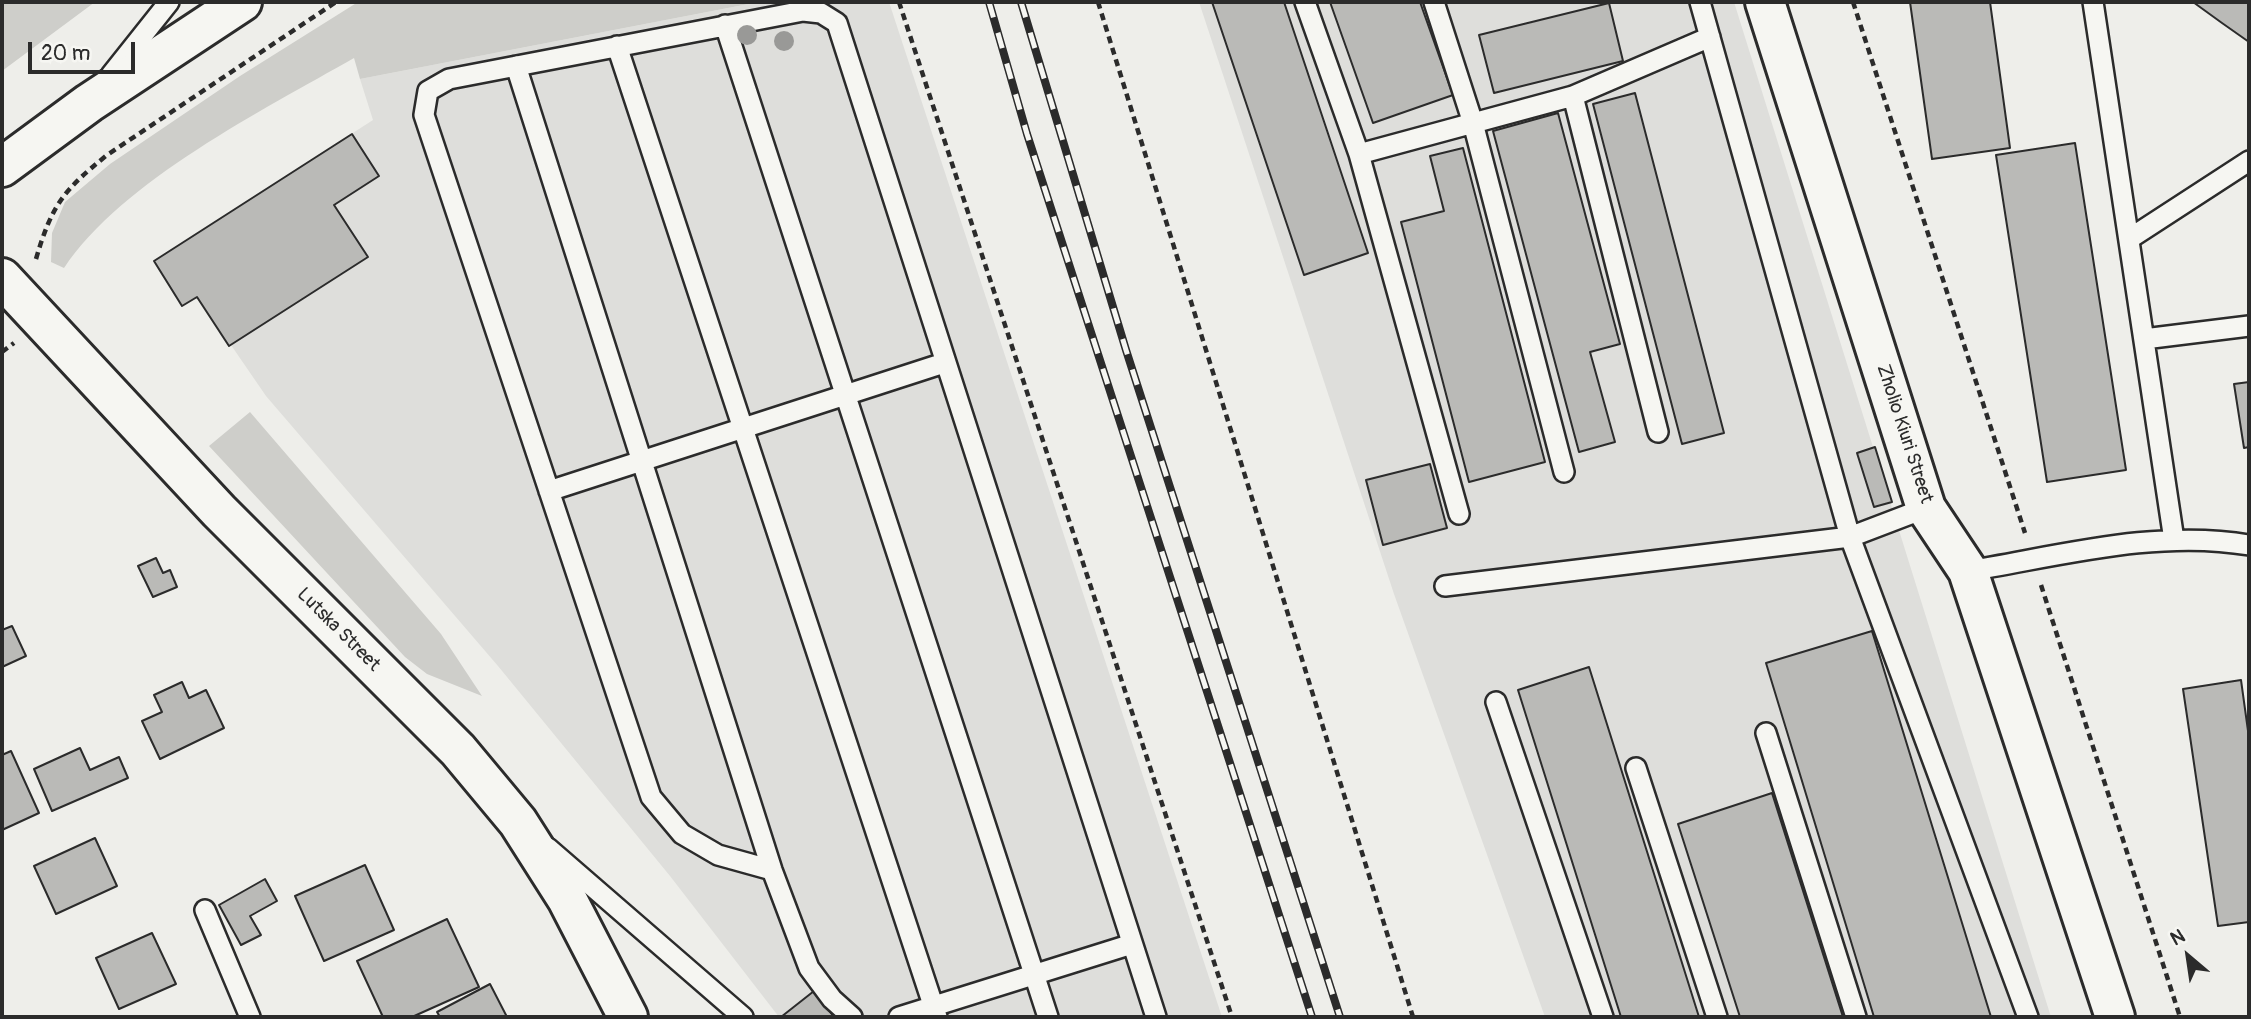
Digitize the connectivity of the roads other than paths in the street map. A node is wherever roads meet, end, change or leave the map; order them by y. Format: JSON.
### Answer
{"nodes":[{"id":1,"x":169,"y":2,"type":"edge"},
{"id":2,"x":242,"y":2,"type":"edge"},
{"id":3,"x":1305,"y":2,"type":"edge"},
{"id":4,"x":1434,"y":2,"type":"edge"},
{"id":5,"x":1700,"y":2,"type":"edge"},
{"id":6,"x":1765,"y":2,"type":"edge"},
{"id":7,"x":2093,"y":2,"type":"edge"},
{"id":8,"x":725,"y":25,"type":"junction"},
{"id":9,"x":1710,"y":37,"type":"junction"},
{"id":10,"x":617,"y":46,"type":"junction"},
{"id":11,"x":516,"y":66,"type":"junction"},
{"id":12,"x":1573,"y":96,"type":"junction"},
{"id":13,"x":89,"y":103,"type":"junction"},
{"id":14,"x":1473,"y":123,"type":"junction"},
{"id":15,"x":1359,"y":154,"type":"junction"},
{"id":16,"x":2249,"y":161,"type":"edge"},
{"id":17,"x":2,"y":167,"type":"edge"},
{"id":18,"x":2129,"y":239,"type":"junction"},
{"id":19,"x":13,"y":290,"type":"edge"},
{"id":20,"x":2249,"y":326,"type":"edge"},
{"id":21,"x":2144,"y":339,"type":"junction"},
{"id":22,"x":944,"y":363,"type":"junction"},
{"id":23,"x":845,"y":395,"type":"junction"},
{"id":24,"x":743,"y":429,"type":"junction"},
{"id":25,"x":1658,"y":432,"type":"dead end"},
{"id":26,"x":642,"y":461,"type":"junction"},
{"id":27,"x":1564,"y":472,"type":"dead end"},
{"id":28,"x":549,"y":491,"type":"junction"},
{"id":29,"x":1926,"y":508,"type":"junction"},
{"id":30,"x":1459,"y":514,"type":"dead end"},
{"id":31,"x":1850,"y":537,"type":"junction"},
{"id":32,"x":2174,"y":540,"type":"junction"},
{"id":33,"x":2249,"y":545,"type":"edge"},
{"id":34,"x":1968,"y":571,"type":"junction"},
{"id":35,"x":1445,"y":586,"type":"dead end"},
{"id":36,"x":1496,"y":702,"type":"dead end"},
{"id":37,"x":1766,"y":733,"type":"dead end"},
{"id":38,"x":1636,"y":768,"type":"dead end"},
{"id":39,"x":518,"y":822,"type":"junction"},
{"id":40,"x":772,"y":870,"type":"junction"},
{"id":41,"x":205,"y":910,"type":"dead end"},
{"id":42,"x":1132,"y":944,"type":"junction"},
{"id":43,"x":1034,"y":975,"type":"junction"},
{"id":44,"x":935,"y":1012,"type":"edge"},
{"id":45,"x":250,"y":1017,"type":"edge"},
{"id":46,"x":628,"y":1017,"type":"edge"},
{"id":47,"x":743,"y":1017,"type":"edge"},
{"id":48,"x":852,"y":1017,"type":"edge"},
{"id":49,"x":899,"y":1017,"type":"edge"},
{"id":50,"x":1048,"y":1017,"type":"edge"},
{"id":51,"x":1156,"y":1017,"type":"edge"},
{"id":52,"x":1603,"y":1017,"type":"edge"},
{"id":53,"x":1717,"y":1017,"type":"edge"},
{"id":54,"x":1856,"y":1017,"type":"edge"},
{"id":55,"x":2028,"y":1017,"type":"edge"},
{"id":56,"x":2115,"y":1017,"type":"edge"}],
"edges":[{"from":1,"to":13,"type":"lane"},
{"from":2,"to":13,"type":"main road"},
{"from":3,"to":15,"type":"lane"},
{"from":4,"to":14,"type":"lane"},
{"from":5,"to":9,"type":"lane"},
{"from":6,"to":29,"type":"main road","name":"Zholio Kiuri Street"},
{"from":7,"to":18,"type":"lane"},
{"from":8,"to":10,"type":"lane"},
{"from":8,"to":22,"type":"lane"},
{"from":8,"to":23,"type":"lane"},
{"from":9,"to":12,"type":"lane"},
{"from":9,"to":31,"type":"lane"},
{"from":10,"to":11,"type":"lane"},
{"from":10,"to":24,"type":"lane"},
{"from":11,"to":26,"type":"lane"},
{"from":11,"to":28,"type":"lane"},
{"from":12,"to":14,"type":"lane"},
{"from":12,"to":25,"type":"lane"},
{"from":13,"to":17,"type":"main road"},
{"from":14,"to":15,"type":"lane"},
{"from":14,"to":27,"type":"lane"},
{"from":15,"to":30,"type":"lane"},
{"from":16,"to":18,"type":"lane"},
{"from":18,"to":21,"type":"lane"},
{"from":19,"to":39,"type":"main road","name":"Lutska Street"},
{"from":20,"to":21,"type":"lane"},
{"from":21,"to":32,"type":"lane"},
{"from":22,"to":23,"type":"lane"},
{"from":22,"to":42,"type":"lane"},
{"from":23,"to":24,"type":"lane"},
{"from":23,"to":43,"type":"lane"},
{"from":24,"to":26,"type":"lane"},
{"from":24,"to":44,"type":"lane"},
{"from":26,"to":28,"type":"lane"},
{"from":26,"to":40,"type":"lane"},
{"from":28,"to":40,"type":"lane"},
{"from":29,"to":31,"type":"lane"},
{"from":29,"to":34,"type":"main road","name":"Zholio Kiuri Street"},
{"from":31,"to":35,"type":"lane"},
{"from":31,"to":55,"type":"lane"},
{"from":32,"to":33,"type":"lane"},
{"from":32,"to":34,"type":"lane"},
{"from":34,"to":56,"type":"main road","name":"Zholio Kiuri Street"},
{"from":36,"to":52,"type":"lane"},
{"from":37,"to":54,"type":"lane"},
{"from":38,"to":53,"type":"lane"},
{"from":39,"to":46,"type":"main road","name":"Lutska Street"},
{"from":39,"to":47,"type":"lane"},
{"from":40,"to":48,"type":"lane"},
{"from":41,"to":45,"type":"lane"},
{"from":42,"to":43,"type":"lane"},
{"from":42,"to":51,"type":"lane"},
{"from":43,"to":44,"type":"lane"},
{"from":43,"to":50,"type":"lane"},
{"from":44,"to":49,"type":"lane"}]}
